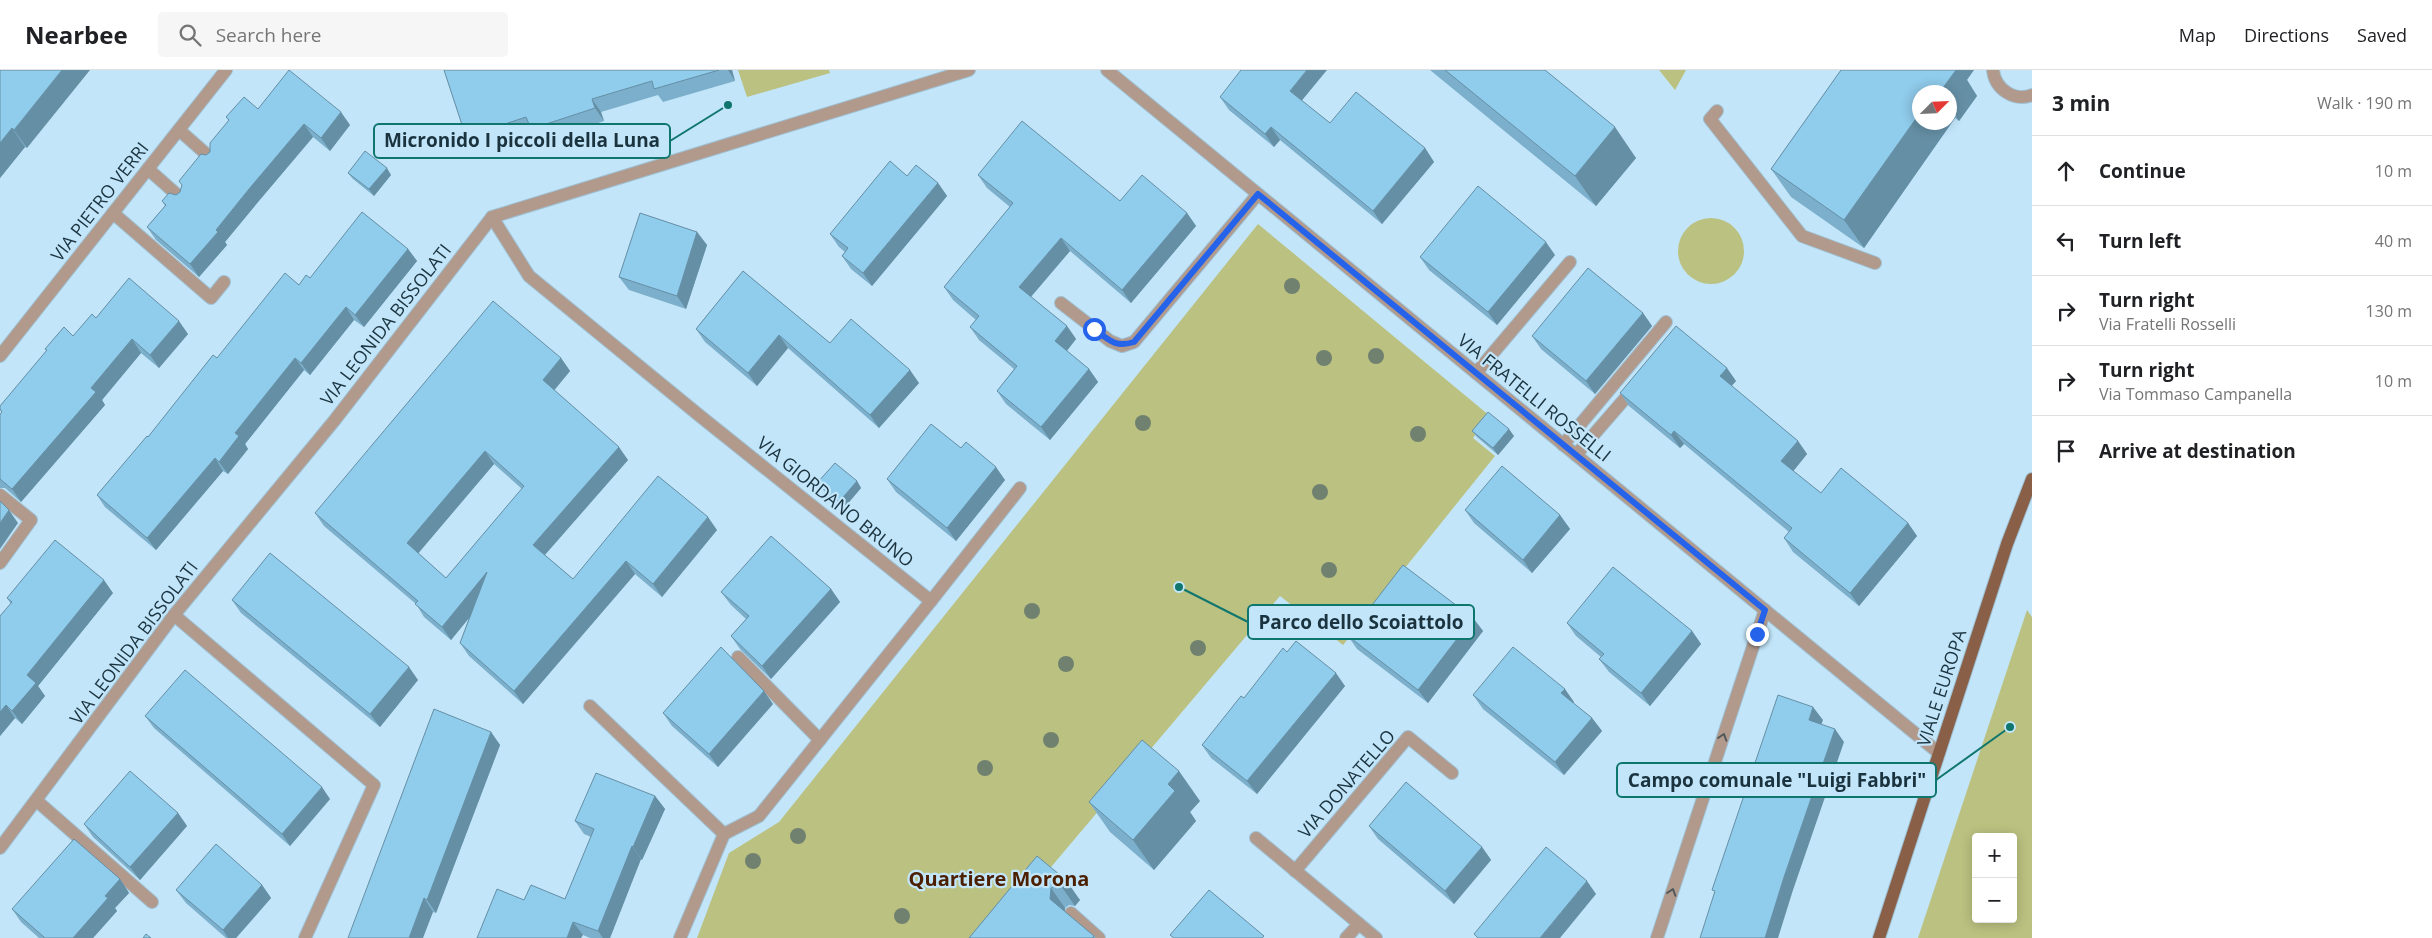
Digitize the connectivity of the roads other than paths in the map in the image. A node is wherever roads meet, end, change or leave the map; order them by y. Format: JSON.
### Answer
{"nodes":[{"id":1,"x":226,"y":70,"type":"edge"},
{"id":2,"x":969,"y":70,"type":"edge"},
{"id":3,"x":1107,"y":70,"type":"edge"},
{"id":4,"x":1994,"y":70,"type":"edge"},
{"id":5,"x":2032,"y":95,"type":"edge"},
{"id":6,"x":1717,"y":111,"type":"dead end"},
{"id":7,"x":179,"y":130,"type":"junction"},
{"id":8,"x":213,"y":160,"type":"edge"},
{"id":9,"x":148,"y":169,"type":"junction"},
{"id":10,"x":1258,"y":194,"type":"junction"},
{"id":11,"x":183,"y":200,"type":"edge"},
{"id":12,"x":113,"y":212,"type":"junction"},
{"id":13,"x":492,"y":217,"type":"junction"},
{"id":14,"x":1570,"y":262,"type":"dead end"},
{"id":15,"x":1875,"y":263,"type":"dead end"},
{"id":16,"x":224,"y":282,"type":"dead end"},
{"id":17,"x":1061,"y":303,"type":"dead end"},
{"id":18,"x":1666,"y":322,"type":"dead end"},
{"id":19,"x":0,"y":356,"type":"edge"},
{"id":20,"x":1476,"y":373,"type":"junction"},
{"id":21,"x":1643,"y":377,"type":"edge"},
{"id":22,"x":1562,"y":445,"type":"junction"},
{"id":23,"x":1576,"y":455,"type":"junction"},
{"id":24,"x":2032,"y":479,"type":"edge"},
{"id":25,"x":1020,"y":488,"type":"dead end"},
{"id":26,"x":0,"y":495,"type":"edge"},
{"id":27,"x":0,"y":563,"type":"edge"},
{"id":28,"x":931,"y":601,"type":"junction"},
{"id":29,"x":1765,"y":610,"type":"junction"},
{"id":30,"x":174,"y":616,"type":"junction"},
{"id":31,"x":738,"y":658,"type":"edge"},
{"id":32,"x":590,"y":706,"type":"dead end"},
{"id":33,"x":820,"y":740,"type":"junction"},
{"id":34,"x":1939,"y":754,"type":"junction"},
{"id":35,"x":1452,"y":773,"type":"dead end"},
{"id":36,"x":37,"y":801,"type":"junction"},
{"id":37,"x":724,"y":834,"type":"junction"},
{"id":38,"x":1256,"y":838,"type":"dead end"},
{"id":39,"x":0,"y":848,"type":"edge"},
{"id":40,"x":1295,"y":871,"type":"junction"},
{"id":41,"x":152,"y":902,"type":"dead end"},
{"id":42,"x":1071,"y":913,"type":"dead end"},
{"id":43,"x":1359,"y":924,"type":"junction"},
{"id":44,"x":305,"y":938,"type":"edge"},
{"id":45,"x":680,"y":938,"type":"edge"},
{"id":46,"x":1099,"y":938,"type":"edge"},
{"id":47,"x":1346,"y":938,"type":"edge"},
{"id":48,"x":1376,"y":938,"type":"edge"},
{"id":49,"x":1656,"y":938,"type":"edge"},
{"id":50,"x":1879,"y":938,"type":"edge"}],
"edges":[{"from":1,"to":7,"type":"street","name":"VIA PIETRO VERRI"},
{"from":2,"to":13,"type":"street"},
{"from":3,"to":10,"type":"street","name":"VIA FRATELLI ROSSELLI"},
{"from":4,"to":5,"type":"street"},
{"from":6,"to":15,"type":"street"},
{"from":7,"to":8,"type":"street"},
{"from":7,"to":9,"type":"street","name":"VIA PIETRO VERRI"},
{"from":9,"to":11,"type":"street"},
{"from":9,"to":12,"type":"street","name":"VIA PIETRO VERRI"},
{"from":10,"to":17,"type":"street"},
{"from":10,"to":20,"type":"street","name":"VIA FRATELLI ROSSELLI"},
{"from":12,"to":16,"type":"street"},
{"from":12,"to":19,"type":"street","name":"VIA PIETRO VERRI"},
{"from":13,"to":28,"type":"street","name":"VIA GIORDANO BRUNO"},
{"from":13,"to":30,"type":"street","name":"VIA LEONIDA BISSOLATI"},
{"from":14,"to":20,"type":"street"},
{"from":18,"to":22,"type":"street"},
{"from":20,"to":22,"type":"street","name":"VIA FRATELLI ROSSELLI"},
{"from":21,"to":23,"type":"street"},
{"from":22,"to":23,"type":"street","name":"VIA FRATELLI ROSSELLI"},
{"from":23,"to":29,"type":"street","name":"VIA FRATELLI ROSSELLI"},
{"from":24,"to":34,"type":"main road","name":"VIALE EUROPA"},
{"from":25,"to":28,"type":"street"},
{"from":26,"to":27,"type":"street"},
{"from":28,"to":33,"type":"street"},
{"from":29,"to":34,"type":"street","name":"VIA FRATELLI ROSSELLI"},
{"from":49,"to":29,"type":"street","one_way":true},
{"from":30,"to":36,"type":"street","name":"VIA LEONIDA BISSOLATI"},
{"from":30,"to":44,"type":"street"},
{"from":31,"to":33,"type":"street"},
{"from":32,"to":37,"type":"street"},
{"from":33,"to":37,"type":"street"},
{"from":34,"to":50,"type":"main road","name":"VIALE EUROPA"},
{"from":35,"to":40,"type":"street","name":"VIA DONATELLO"},
{"from":36,"to":39,"type":"street","name":"VIA LEONIDA BISSOLATI"},
{"from":36,"to":41,"type":"street"},
{"from":37,"to":45,"type":"street"},
{"from":38,"to":40,"type":"street"},
{"from":40,"to":43,"type":"street"},
{"from":42,"to":46,"type":"street"},
{"from":43,"to":47,"type":"street"},
{"from":43,"to":48,"type":"street"}]}
